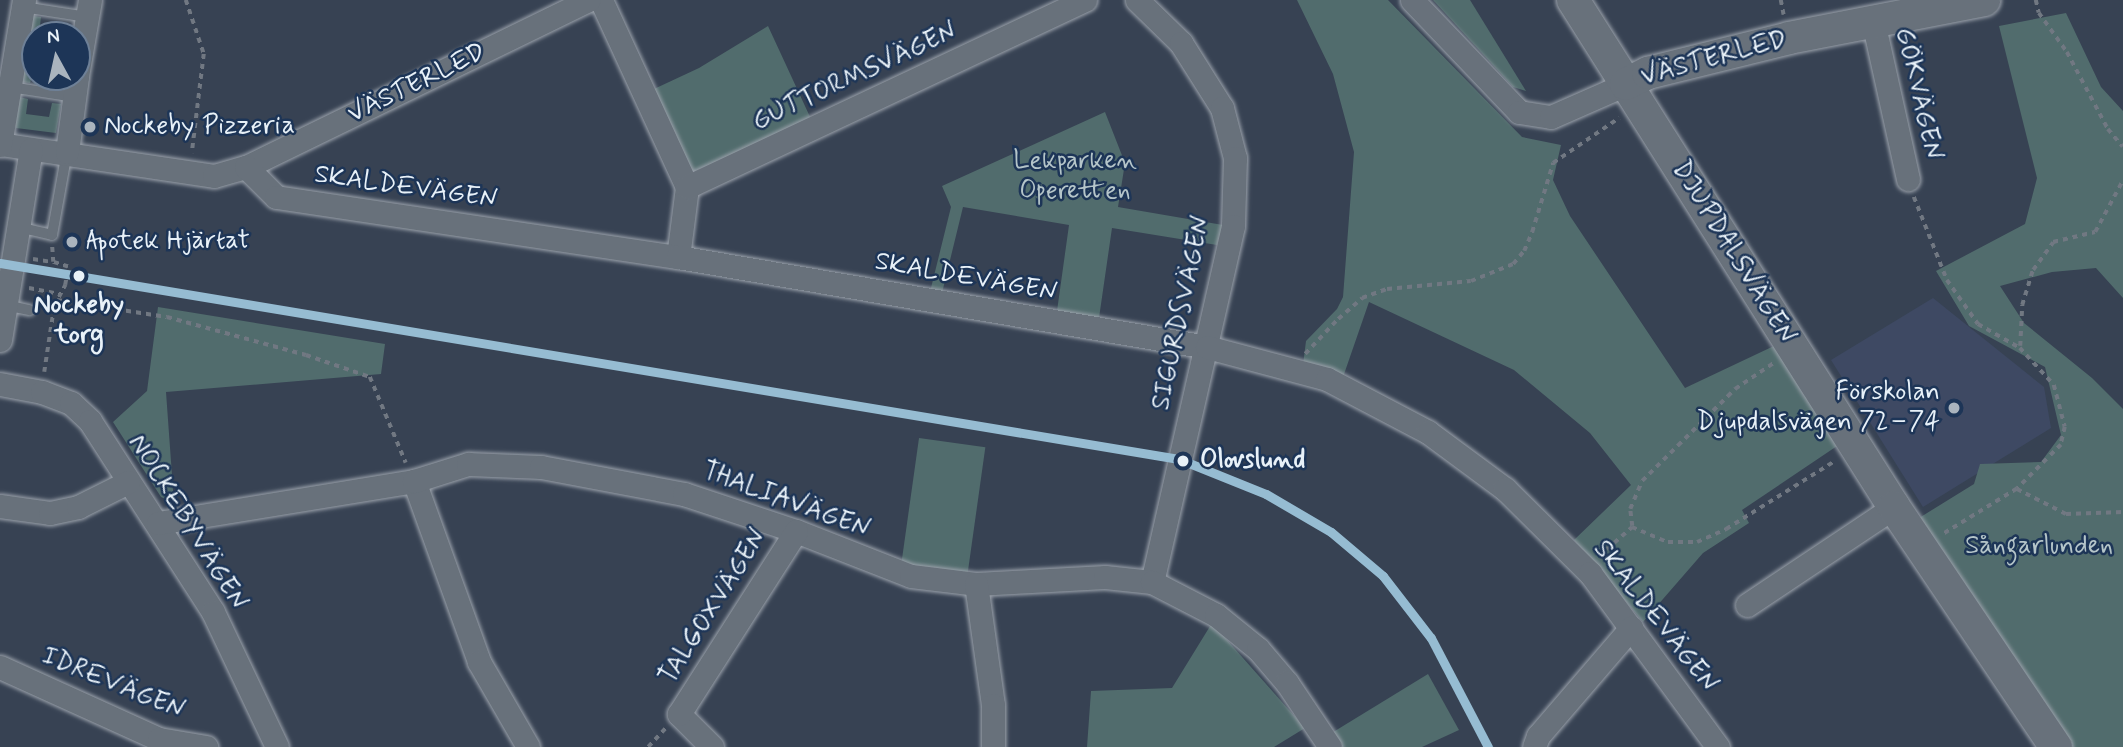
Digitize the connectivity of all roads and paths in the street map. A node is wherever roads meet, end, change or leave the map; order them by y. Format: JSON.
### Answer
{"nodes":[{"id":1,"x":186,"y":0,"type":"edge"},
{"id":2,"x":588,"y":0,"type":"edge"},
{"id":3,"x":601,"y":0,"type":"edge"},
{"id":4,"x":1085,"y":0,"type":"edge"},
{"id":5,"x":1137,"y":0,"type":"edge"},
{"id":6,"x":1412,"y":0,"type":"edge"},
{"id":7,"x":1573,"y":0,"type":"edge"},
{"id":8,"x":1984,"y":0,"type":"edge"},
{"id":9,"x":2036,"y":0,"type":"edge"},
{"id":10,"x":23,"y":3,"type":"edge"},
{"id":11,"x":88,"y":9,"type":"edge"},
{"id":12,"x":1872,"y":21,"type":"junction"},
{"id":13,"x":1626,"y":84,"type":"junction"},
{"id":14,"x":21,"y":86,"type":"edge"},
{"id":15,"x":10,"y":87,"type":"junction"},
{"id":16,"x":75,"y":91,"type":"edge"},
{"id":17,"x":1623,"y":119,"type":"dead end"},
{"id":18,"x":0,"y":145,"type":"edge"},
{"id":19,"x":2123,"y":147,"type":"edge"},
{"id":20,"x":31,"y":149,"type":"junction"},
{"id":21,"x":67,"y":152,"type":"junction"},
{"id":22,"x":246,"y":167,"type":"junction"},
{"id":23,"x":190,"y":173,"type":"junction"},
{"id":24,"x":1908,"y":179,"type":"joint"},
{"id":25,"x":2123,"y":180,"type":"edge"},
{"id":26,"x":687,"y":187,"type":"junction"},
{"id":27,"x":9,"y":226,"type":"edge"},
{"id":28,"x":52,"y":235,"type":"junction"},
{"id":29,"x":678,"y":257,"type":"junction"},
{"id":30,"x":57,"y":300,"type":"junction"},
{"id":31,"x":5,"y":305,"type":"junction"},
{"id":32,"x":29,"y":310,"type":"dead end"},
{"id":33,"x":0,"y":340,"type":"edge"},
{"id":34,"x":1207,"y":347,"type":"junction"},
{"id":35,"x":2020,"y":348,"type":"junction"},
{"id":36,"x":1777,"y":361,"type":"dead end"},
{"id":37,"x":1296,"y":371,"type":"junction"},
{"id":38,"x":0,"y":384,"type":"edge"},
{"id":39,"x":42,"y":392,"type":"junction"},
{"id":40,"x":397,"y":443,"type":"dead end"},
{"id":41,"x":1839,"y":458,"type":"dead end"},
{"id":42,"x":414,"y":481,"type":"junction"},
{"id":43,"x":128,"y":482,"type":"junction"},
{"id":44,"x":2017,"y":489,"type":"junction"},
{"id":45,"x":0,"y":506,"type":"edge"},
{"id":46,"x":1894,"y":507,"type":"junction"},
{"id":47,"x":2123,"y":512,"type":"edge"},
{"id":48,"x":158,"y":523,"type":"junction"},
{"id":49,"x":1632,"y":527,"type":"junction"},
{"id":50,"x":796,"y":531,"type":"junction"},
{"id":51,"x":1937,"y":537,"type":"dead end"},
{"id":52,"x":1585,"y":568,"type":"junction"},
{"id":53,"x":1152,"y":582,"type":"junction"},
{"id":54,"x":976,"y":584,"type":"junction"},
{"id":55,"x":1747,"y":605,"type":"dead end"},
{"id":56,"x":1631,"y":628,"type":"junction"},
{"id":57,"x":0,"y":667,"type":"edge"},
{"id":58,"x":206,"y":747,"type":"edge"},
{"id":59,"x":277,"y":747,"type":"edge"},
{"id":60,"x":528,"y":747,"type":"edge"},
{"id":61,"x":712,"y":747,"type":"edge"},
{"id":62,"x":993,"y":747,"type":"edge"},
{"id":63,"x":1330,"y":747,"type":"edge"},
{"id":64,"x":1534,"y":747,"type":"edge"},
{"id":65,"x":1718,"y":747,"type":"edge"},
{"id":66,"x":2056,"y":747,"type":"edge"}],
"edges":[{"from":1,"to":23,"type":"path"},
{"from":2,"to":22,"type":"street","name":"VÄSTERLED"},
{"from":3,"to":26,"type":"street"},
{"from":4,"to":26,"type":"street","name":"GUTTORMSVÄGEN"},
{"from":5,"to":34,"type":"street","name":"SIGURDSVÄGEN"},
{"from":6,"to":13,"type":"street","name":"VÄSTERLED"},
{"from":7,"to":13,"type":"street","name":"DJUPDALSVÄGEN"},
{"from":8,"to":12,"type":"street","name":"VÄSTERLED"},
{"from":9,"to":19,"type":"path"},
{"from":10,"to":11,"type":"lane"},
{"from":10,"to":15,"type":"street"},
{"from":12,"to":13,"type":"street","name":"VÄSTERLED"},
{"from":12,"to":24,"type":"street","name":"GÖKVÄGEN"},
{"from":13,"to":46,"type":"street","name":"DJUPDALSVÄGEN"},
{"from":14,"to":15,"type":"lane"},
{"from":15,"to":18,"type":"street"},
{"from":16,"to":21,"type":"street"},
{"from":17,"to":37,"type":"path"},
{"from":18,"to":20,"type":"street"},
{"from":20,"to":21,"type":"street"},
{"from":20,"to":27,"type":"street"},
{"from":21,"to":23,"type":"street"},
{"from":21,"to":28,"type":"lane"},
{"from":22,"to":23,"type":"street"},
{"from":22,"to":29,"type":"street","name":"SKALDEVÄGEN"},
{"from":24,"to":35,"type":"path"},
{"from":25,"to":35,"type":"path"},
{"from":26,"to":29,"type":"street"},
{"from":27,"to":28,"type":"lane"},
{"from":27,"to":31,"type":"street"},
{"from":28,"to":30,"type":"path"},
{"from":29,"to":34,"type":"street","name":"SKALDEVÄGEN"},
{"from":30,"to":39,"type":"path"},
{"from":30,"to":40,"type":"path"},
{"from":31,"to":32,"type":"lane"},
{"from":31,"to":33,"type":"street"},
{"from":34,"to":37,"type":"street","name":"SKALDEVÄGEN"},
{"from":34,"to":53,"type":"street","name":"SIGURDSVÄGEN"},
{"from":35,"to":44,"type":"path"},
{"from":36,"to":49,"type":"path"},
{"from":37,"to":52,"type":"street","name":"SKALDEVÄGEN"},
{"from":38,"to":39,"type":"street","name":"NOCKEBYVÄGEN"},
{"from":39,"to":43,"type":"street","name":"NOCKEBYVÄGEN"},
{"from":41,"to":49,"type":"path"},
{"from":42,"to":48,"type":"street","name":"THALIAVÄGEN"},
{"from":42,"to":50,"type":"street","name":"THALIAVÄGEN"},
{"from":42,"to":60,"type":"street"},
{"from":43,"to":45,"type":"street"},
{"from":43,"to":48,"type":"street","name":"NOCKEBYVÄGEN"},
{"from":44,"to":47,"type":"path"},
{"from":44,"to":51,"type":"path"},
{"from":46,"to":55,"type":"street"},
{"from":46,"to":66,"type":"street","name":"DJUPDALSVÄGEN"},
{"from":48,"to":59,"type":"street","name":"NOCKEBYVÄGEN"},
{"from":49,"to":52,"type":"path"},
{"from":50,"to":54,"type":"street","name":"THALIAVÄGEN"},
{"from":50,"to":61,"type":"street","name":"TALGOXVÄGEN"},
{"from":52,"to":56,"type":"street","name":"SKALDEVÄGEN"},
{"from":53,"to":54,"type":"street","name":"THALIAVÄGEN"},
{"from":53,"to":63,"type":"street","name":"THALIAVÄGEN"},
{"from":54,"to":62,"type":"street"},
{"from":56,"to":64,"type":"street"},
{"from":56,"to":65,"type":"street","name":"SKALDEVÄGEN"},
{"from":57,"to":58,"type":"street","name":"IDREVÄGEN"}]}
